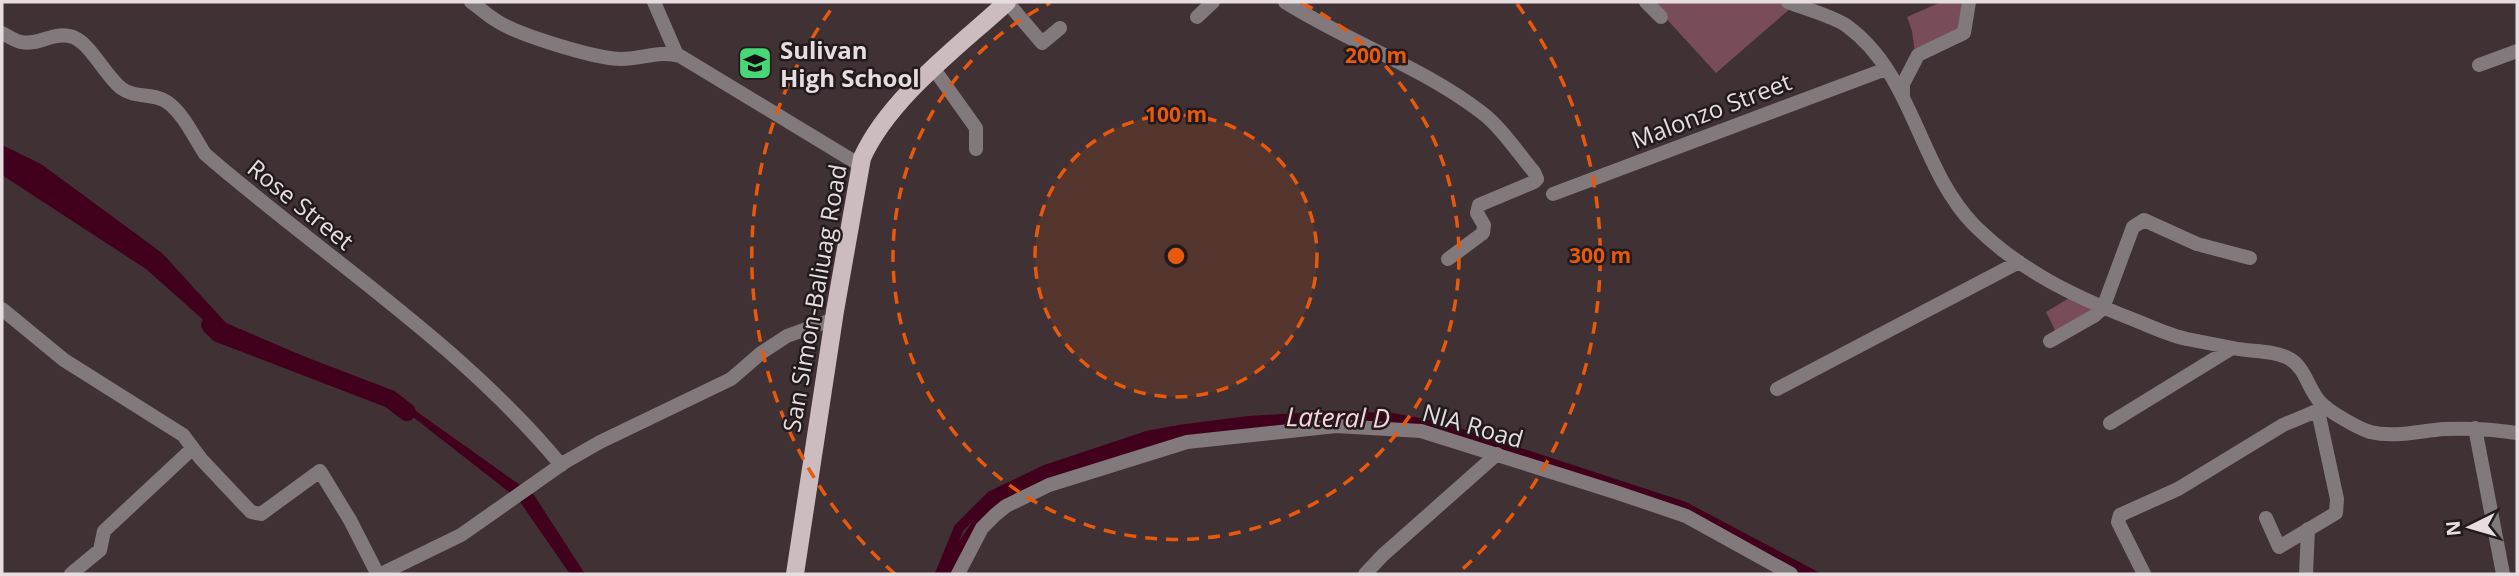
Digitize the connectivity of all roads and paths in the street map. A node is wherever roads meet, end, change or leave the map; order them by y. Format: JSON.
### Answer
{"nodes":[{"id":1,"x":471,"y":2,"type":"edge"},
{"id":2,"x":654,"y":2,"type":"edge"},
{"id":3,"x":1007,"y":2,"type":"edge"},
{"id":4,"x":1213,"y":2,"type":"edge"},
{"id":5,"x":1285,"y":2,"type":"edge"},
{"id":6,"x":1646,"y":2,"type":"edge"},
{"id":7,"x":1788,"y":2,"type":"edge"},
{"id":8,"x":1969,"y":2,"type":"edge"},
{"id":9,"x":1197,"y":17,"type":"dead end"},
{"id":10,"x":1661,"y":17,"type":"dead end"},
{"id":11,"x":1060,"y":28,"type":"dead end"},
{"id":12,"x":2,"y":33,"type":"edge"},
{"id":13,"x":2517,"y":51,"type":"edge"},
{"id":14,"x":677,"y":55,"type":"junction"},
{"id":15,"x":2479,"y":65,"type":"dead end"},
{"id":16,"x":934,"y":69,"type":"junction"},
{"id":17,"x":1886,"y":69,"type":"junction"},
{"id":18,"x":1903,"y":96,"type":"junction"},
{"id":19,"x":976,"y":149,"type":"dead end"},
{"id":20,"x":860,"y":166,"type":"junction"},
{"id":21,"x":1553,"y":194,"type":"dead end"},
{"id":22,"x":2250,"y":258,"type":"dead end"},
{"id":23,"x":1448,"y":259,"type":"dead end"},
{"id":24,"x":2018,"y":262,"type":"junction"},
{"id":25,"x":2103,"y":308,"type":"junction"},
{"id":26,"x":2,"y":309,"type":"edge"},
{"id":27,"x":834,"y":319,"type":"junction"},
{"id":28,"x":2050,"y":341,"type":"dead end"},
{"id":29,"x":2232,"y":348,"type":"junction"},
{"id":30,"x":1777,"y":389,"type":"dead end"},
{"id":31,"x":2322,"y":409,"type":"junction"},
{"id":32,"x":2110,"y":423,"type":"dead end"},
{"id":33,"x":2475,"y":428,"type":"junction"},
{"id":34,"x":2517,"y":433,"type":"edge"},
{"id":35,"x":193,"y":448,"type":"junction"},
{"id":36,"x":1497,"y":454,"type":"junction"},
{"id":37,"x":561,"y":465,"type":"junction"},
{"id":38,"x":2266,"y":518,"type":"dead end"},
{"id":39,"x":2308,"y":530,"type":"junction"},
{"id":40,"x":376,"y":573,"type":"edge"},
{"id":41,"x":71,"y":574,"type":"edge"},
{"id":42,"x":794,"y":574,"type":"edge"},
{"id":43,"x":958,"y":574,"type":"edge"},
{"id":44,"x":1365,"y":574,"type":"edge"},
{"id":45,"x":1791,"y":574,"type":"edge"},
{"id":46,"x":2144,"y":574,"type":"edge"},
{"id":47,"x":2306,"y":574,"type":"edge"},
{"id":48,"x":2503,"y":574,"type":"edge"}],
"edges":[{"from":1,"to":14,"type":"street"},
{"from":2,"to":14,"type":"street"},
{"from":3,"to":11,"type":"street"},
{"from":3,"to":16,"type":"main road","name":"San Simon-Baliuag Road"},
{"from":4,"to":9,"type":"street"},
{"from":5,"to":23,"type":"street"},
{"from":6,"to":10,"type":"street"},
{"from":7,"to":17,"type":"street"},
{"from":8,"to":18,"type":"street"},
{"from":12,"to":37,"type":"street","name":"Rose Street"},
{"from":13,"to":15,"type":"street"},
{"from":14,"to":20,"type":"street"},
{"from":16,"to":19,"type":"street"},
{"from":16,"to":20,"type":"main road","name":"San Simon-Baliuag Road"},
{"from":17,"to":18,"type":"street"},
{"from":17,"to":21,"type":"street","name":"Malonzo Street"},
{"from":18,"to":24,"type":"street"},
{"from":20,"to":27,"type":"main road","name":"San Simon-Baliuag Road"},
{"from":22,"to":25,"type":"street"},
{"from":24,"to":25,"type":"street"},
{"from":24,"to":30,"type":"street"},
{"from":25,"to":28,"type":"street"},
{"from":25,"to":29,"type":"street"},
{"from":26,"to":35,"type":"street"},
{"from":27,"to":37,"type":"street"},
{"from":27,"to":42,"type":"main road","name":"San Simon-Baliuag Road"},
{"from":29,"to":31,"type":"street"},
{"from":29,"to":32,"type":"street"},
{"from":31,"to":33,"type":"street"},
{"from":31,"to":39,"type":"street"},
{"from":31,"to":46,"type":"street"},
{"from":33,"to":34,"type":"street"},
{"from":33,"to":48,"type":"street"},
{"from":35,"to":40,"type":"street"},
{"from":35,"to":41,"type":"street"},
{"from":36,"to":43,"type":"street","name":"NIA Road"},
{"from":36,"to":44,"type":"street"},
{"from":36,"to":45,"type":"street","name":"NIA Road"},
{"from":37,"to":40,"type":"street"},
{"from":38,"to":39,"type":"street"},
{"from":39,"to":47,"type":"street"}]}
